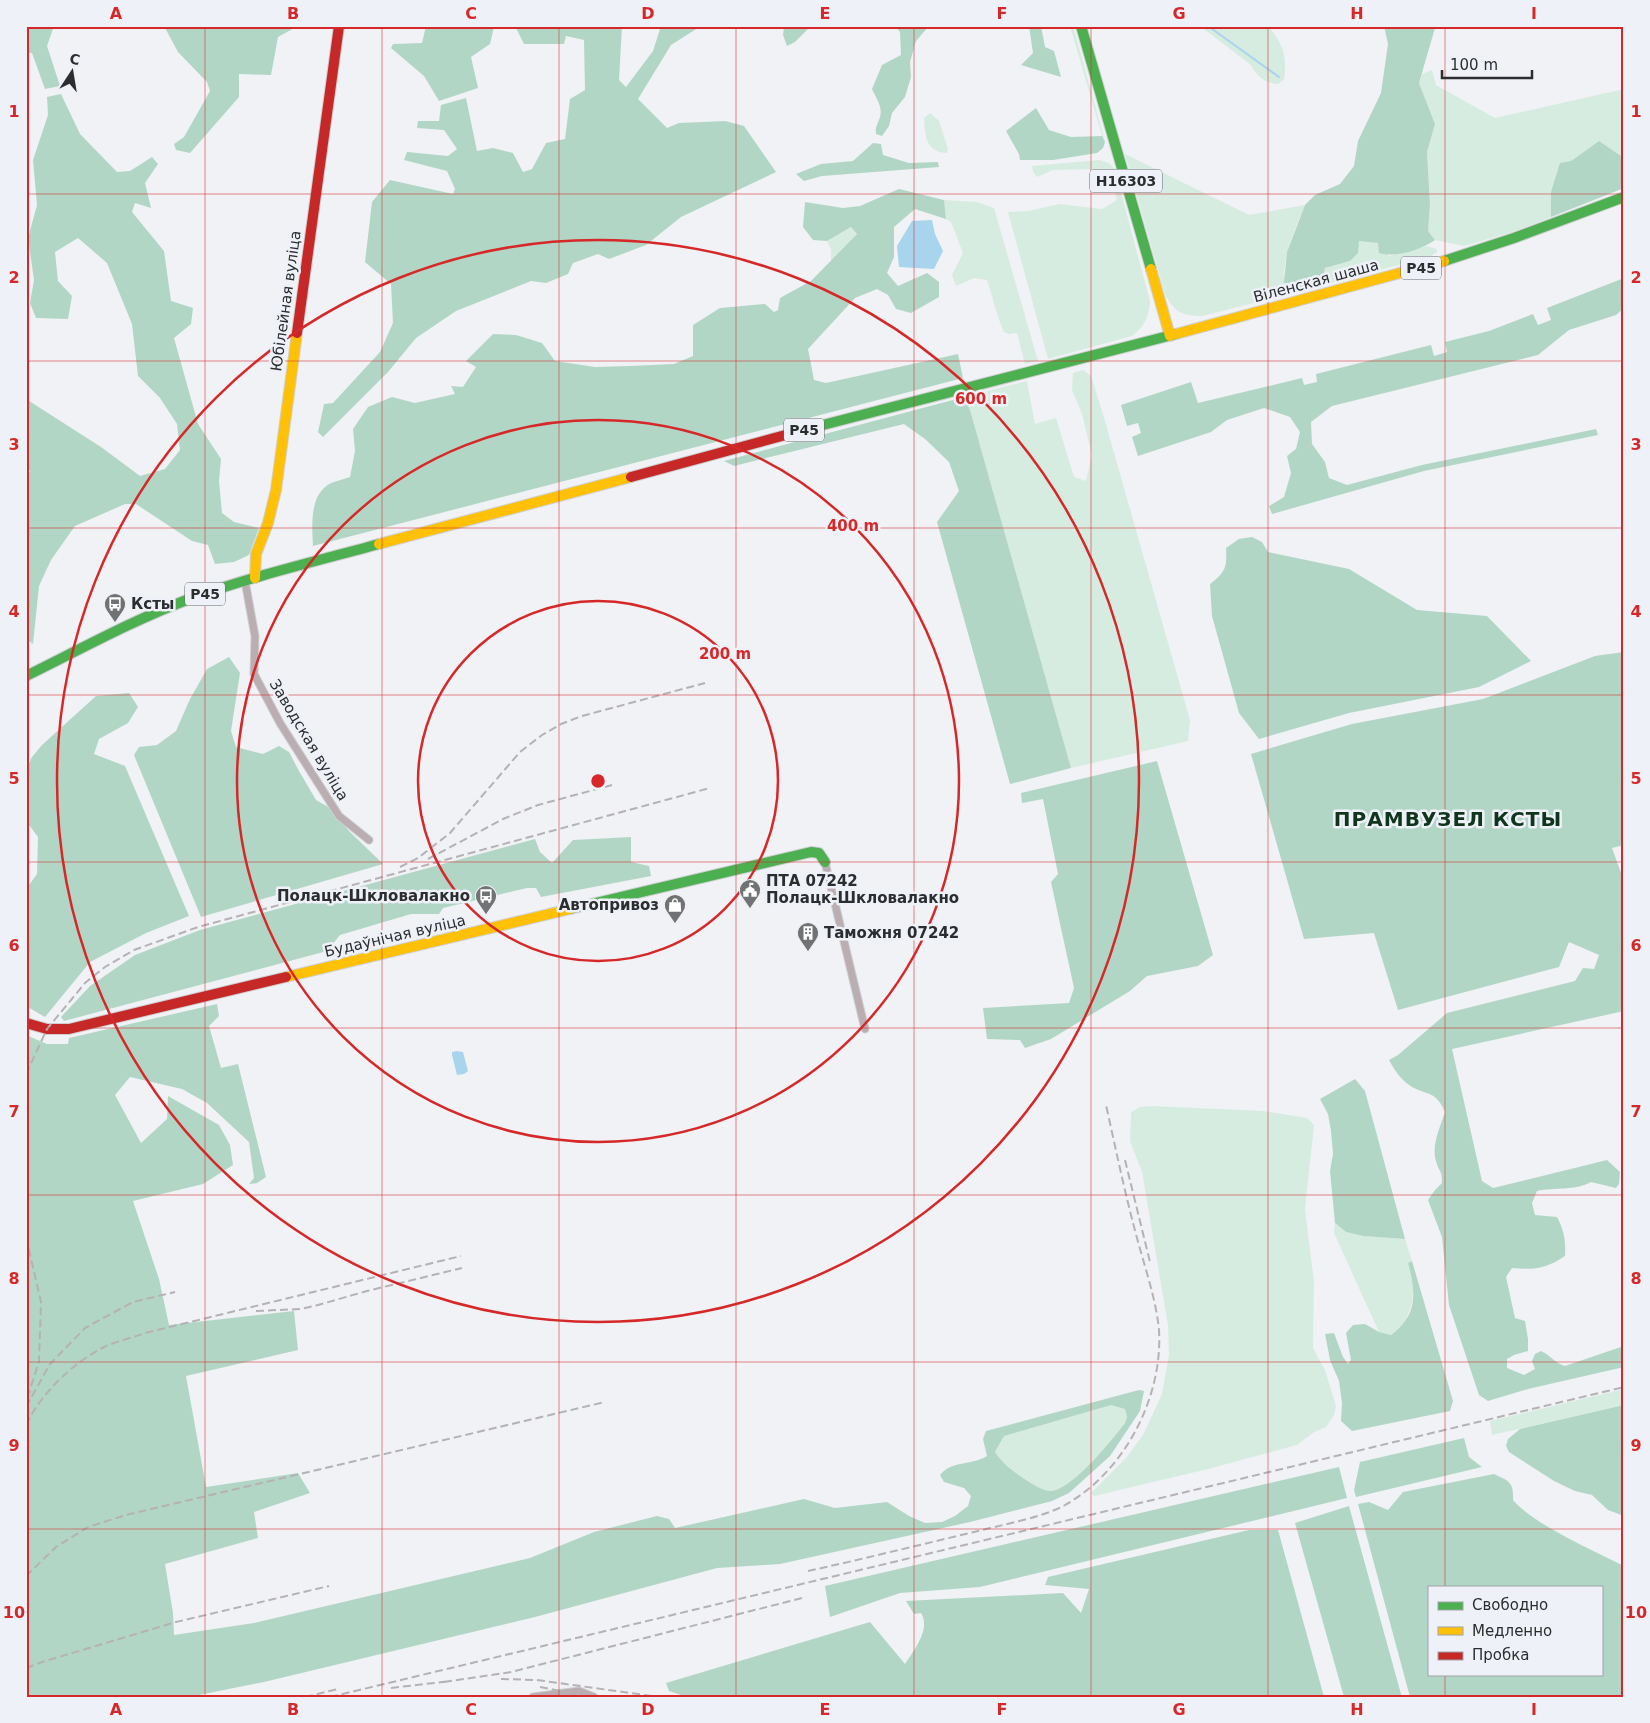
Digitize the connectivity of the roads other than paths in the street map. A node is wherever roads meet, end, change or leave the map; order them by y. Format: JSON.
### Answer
{"nodes":[{"id":1,"x":339,"y":26,"type":"edge"},
{"id":2,"x":1081,"y":26,"type":"edge"},
{"id":3,"x":1624,"y":197,"type":"edge"},
{"id":4,"x":1170,"y":336,"type":"junction"},
{"id":5,"x":250,"y":580,"type":"junction"},
{"id":6,"x":26,"y":676,"type":"edge"},
{"id":7,"x":369,"y":840,"type":"dead end"},
{"id":8,"x":825,"y":862,"type":"joint"},
{"id":9,"x":26,"y":1023,"type":"edge"},
{"id":10,"x":866,"y":1029,"type":"dead end"},
{"id":11,"x":533,"y":1697,"type":"edge"},
{"id":12,"x":594,"y":1697,"type":"edge"}],
"edges":[{"from":1,"to":5,"type":"main road","name":"Юбілейная вуліца"},
{"from":2,"to":4,"type":"main road","number":"Н16303"},
{"from":3,"to":4,"type":"main road","name":"Віленская шаша","number":"Р45"},
{"from":4,"to":5,"type":"main road","number":"Р45"},
{"from":5,"to":6,"type":"main road","number":"Р45"},
{"from":5,"to":7,"type":"street","name":"Заводская вуліца"},
{"from":8,"to":9,"type":"main road","name":"Будаўнічая вуліца"},
{"from":8,"to":10,"type":"street"},
{"from":11,"to":12,"type":"street"}]}
